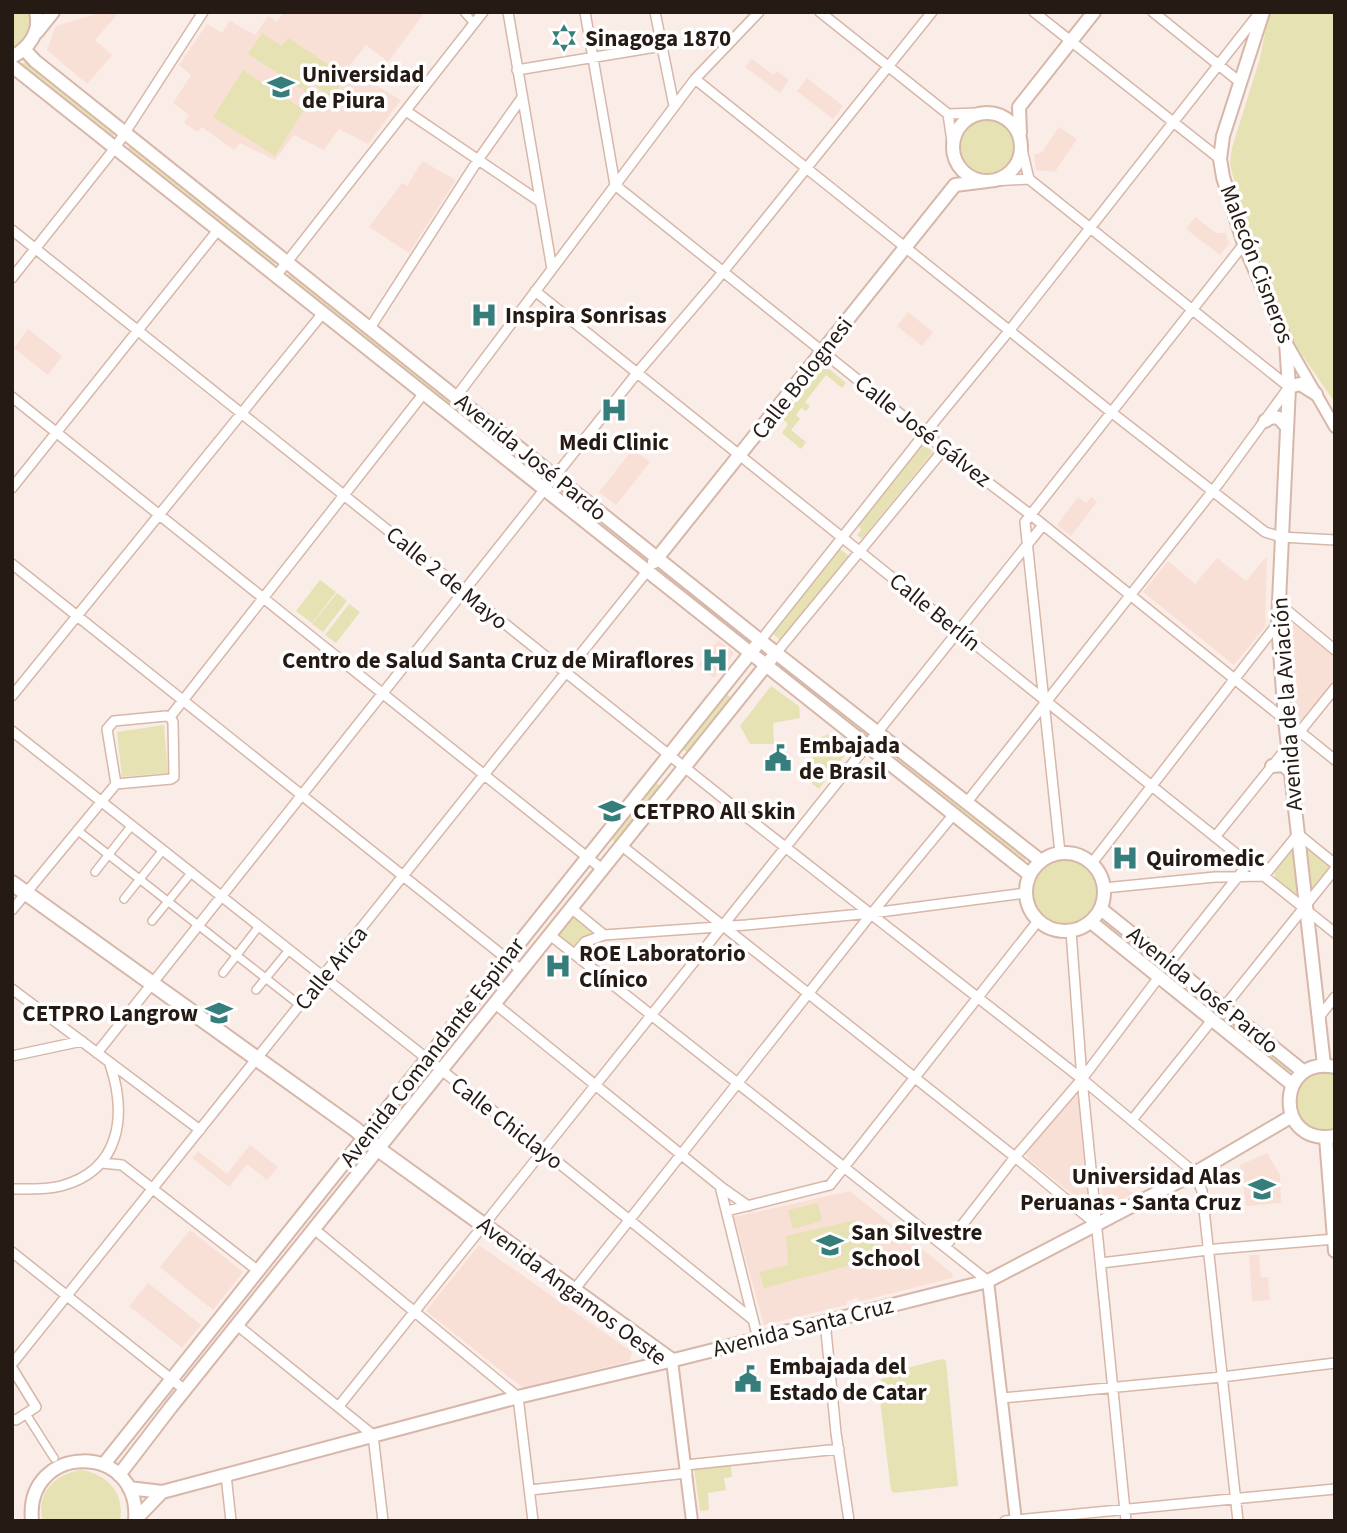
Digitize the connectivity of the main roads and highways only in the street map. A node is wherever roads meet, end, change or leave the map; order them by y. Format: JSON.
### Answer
{"nodes":[{"id":1,"x":36,"y":12,"type":"edge"},
{"id":2,"x":53,"y":12,"type":"edge"},
{"id":3,"x":1094,"y":12,"type":"edge"},
{"id":4,"x":1261,"y":12,"type":"edge"},
{"id":5,"x":35,"y":35,"type":"junction"},
{"id":6,"x":24,"y":49,"type":"junction"},
{"id":7,"x":12,"y":57,"type":"edge"},
{"id":8,"x":12,"y":66,"type":"edge"},
{"id":9,"x":1019,"y":107,"type":"junction"},
{"id":10,"x":981,"y":113,"type":"junction"},
{"id":11,"x":1021,"y":142,"type":"junction"},
{"id":12,"x":953,"y":151,"type":"junction"},
{"id":13,"x":990,"y":181,"type":"junction"},
{"id":14,"x":955,"y":185,"type":"junction"},
{"id":15,"x":1286,"y":342,"type":"joint"},
{"id":16,"x":1289,"y":387,"type":"junction"},
{"id":17,"x":1316,"y":394,"type":"road end"},
{"id":18,"x":1265,"y":421,"type":"road end"},
{"id":19,"x":1287,"y":427,"type":"junction"},
{"id":20,"x":658,"y":558,"type":"junction"},
{"id":21,"x":648,"y":570,"type":"junction"},
{"id":22,"x":761,"y":640,"type":"junction"},
{"id":23,"x":751,"y":652,"type":"junction"},
{"id":24,"x":776,"y":653,"type":"junction"},
{"id":25,"x":767,"y":665,"type":"junction"},
{"id":26,"x":1272,"y":766,"type":"road end"},
{"id":27,"x":1291,"y":772,"type":"junction"},
{"id":28,"x":1041,"y":861,"type":"junction"},
{"id":29,"x":1030,"y":875,"type":"junction"},
{"id":30,"x":12,"y":883,"type":"edge"},
{"id":31,"x":18,"y":899,"type":"edge"},
{"id":32,"x":1101,"y":909,"type":"junction"},
{"id":33,"x":1091,"y":922,"type":"junction"},
{"id":34,"x":1329,"y":1066,"type":"edge"},
{"id":35,"x":1304,"y":1072,"type":"junction"},
{"id":36,"x":1293,"y":1084,"type":"junction"},
{"id":37,"x":1292,"y":1116,"type":"junction"},
{"id":38,"x":1330,"y":1137,"type":"edge"},
{"id":39,"x":363,"y":1139,"type":"junction"},
{"id":40,"x":378,"y":1150,"type":"junction"},
{"id":41,"x":1334,"y":1243,"type":"edge"},
{"id":42,"x":278,"y":1245,"type":"junction"},
{"id":43,"x":293,"y":1256,"type":"junction"},
{"id":44,"x":672,"y":1361,"type":"junction"},
{"id":45,"x":103,"y":1464,"type":"junction"},
{"id":46,"x":119,"y":1475,"type":"junction"},
{"id":47,"x":130,"y":1488,"type":"junction"},
{"id":48,"x":162,"y":1492,"type":"junction"},
{"id":49,"x":30,"y":1518,"type":"edge"},
{"id":50,"x":135,"y":1521,"type":"edge"}],
"edges":[{"from":1,"to":5,"type":"main road"},
{"from":2,"to":5,"type":"main road"},
{"from":3,"to":9,"type":"main road"},
{"from":4,"to":15,"type":"main road","name":"Malecón Cisneros"},
{"from":5,"to":6,"type":"main road"},
{"from":6,"to":7,"type":"main road"},
{"from":6,"to":20,"type":"main road","name":"Avenida José Pardo"},
{"from":8,"to":21,"type":"main road","name":"Avenida José Pardo"},
{"from":9,"to":10,"type":"main road"},
{"from":9,"to":11,"type":"main road"},
{"from":10,"to":11,"type":"main road"},
{"from":10,"to":12,"type":"main road"},
{"from":11,"to":13,"type":"main road"},
{"from":12,"to":13,"type":"main road"},
{"from":12,"to":14,"type":"main road"},
{"from":13,"to":14,"type":"main road"},
{"from":14,"to":20,"type":"main road","name":"Calle Bolognesi"},
{"from":15,"to":16,"type":"main road","name":"Avenida de la Aviación"},
{"from":16,"to":17,"type":"main road"},
{"from":16,"to":19,"type":"main road","name":"Avenida de la Aviación"},
{"from":18,"to":19,"type":"main road"},
{"from":19,"to":27,"type":"main road","name":"Avenida de la Aviación"},
{"from":20,"to":21,"type":"main road","name":"Calle Bolognesi"},
{"from":20,"to":22,"type":"main road","name":"Avenida José Pardo"},
{"from":21,"to":23,"type":"main road","name":"Avenida José Pardo"},
{"from":22,"to":23,"type":"main road","name":"Avenida Comandante Espinar"},
{"from":22,"to":24,"type":"main road","name":"Avenida José Pardo"},
{"from":23,"to":25,"type":"main road","name":"Avenida José Pardo"},
{"from":23,"to":39,"type":"main road","name":"Avenida Comandante Espinar"},
{"from":24,"to":25,"type":"main road","name":"Avenida Comandante Espinar"},
{"from":24,"to":28,"type":"main road","name":"Avenida José Pardo"},
{"from":25,"to":29,"type":"main road","name":"Avenida José Pardo"},
{"from":25,"to":40,"type":"main road","name":"Avenida Comandante Espinar"},
{"from":26,"to":27,"type":"main road"},
{"from":27,"to":34,"type":"main road","name":"Avenida de la Aviación"},
{"from":28,"to":29,"type":"main road"},
{"from":28,"to":32,"type":"main road"},
{"from":29,"to":33,"type":"main road"},
{"from":30,"to":31,"type":"main road","name":"Avenida Angamos Oeste"},
{"from":31,"to":39,"type":"main road","name":"Avenida Angamos Oeste"},
{"from":32,"to":33,"type":"main road"},
{"from":32,"to":35,"type":"main road","name":"Avenida José Pardo"},
{"from":33,"to":36,"type":"main road","name":"Avenida José Pardo"},
{"from":34,"to":35,"type":"main road"},
{"from":35,"to":36,"type":"main road"},
{"from":36,"to":37,"type":"main road"},
{"from":37,"to":38,"type":"main road"},
{"from":37,"to":44,"type":"main road","name":"Avenida Santa Cruz"},
{"from":38,"to":41,"type":"main road"},
{"from":39,"to":40,"type":"main road","name":"Avenida Angamos Oeste"},
{"from":39,"to":42,"type":"main road","name":"Avenida Comandante Espinar"},
{"from":40,"to":43,"type":"main road","name":"Avenida Comandante Espinar"},
{"from":40,"to":44,"type":"main road","name":"Avenida Angamos Oeste"},
{"from":42,"to":43,"type":"main road"},
{"from":42,"to":45,"type":"main road","name":"Avenida Comandante Espinar"},
{"from":43,"to":46,"type":"main road","name":"Avenida Comandante Espinar"},
{"from":44,"to":48,"type":"main road","name":"Avenida Santa Cruz"},
{"from":45,"to":46,"type":"main road"},
{"from":45,"to":49,"type":"main road"},
{"from":46,"to":47,"type":"main road"},
{"from":47,"to":48,"type":"main road","name":"Avenida Santa Cruz"},
{"from":47,"to":50,"type":"main road"},
{"from":48,"to":50,"type":"main road"}]}
